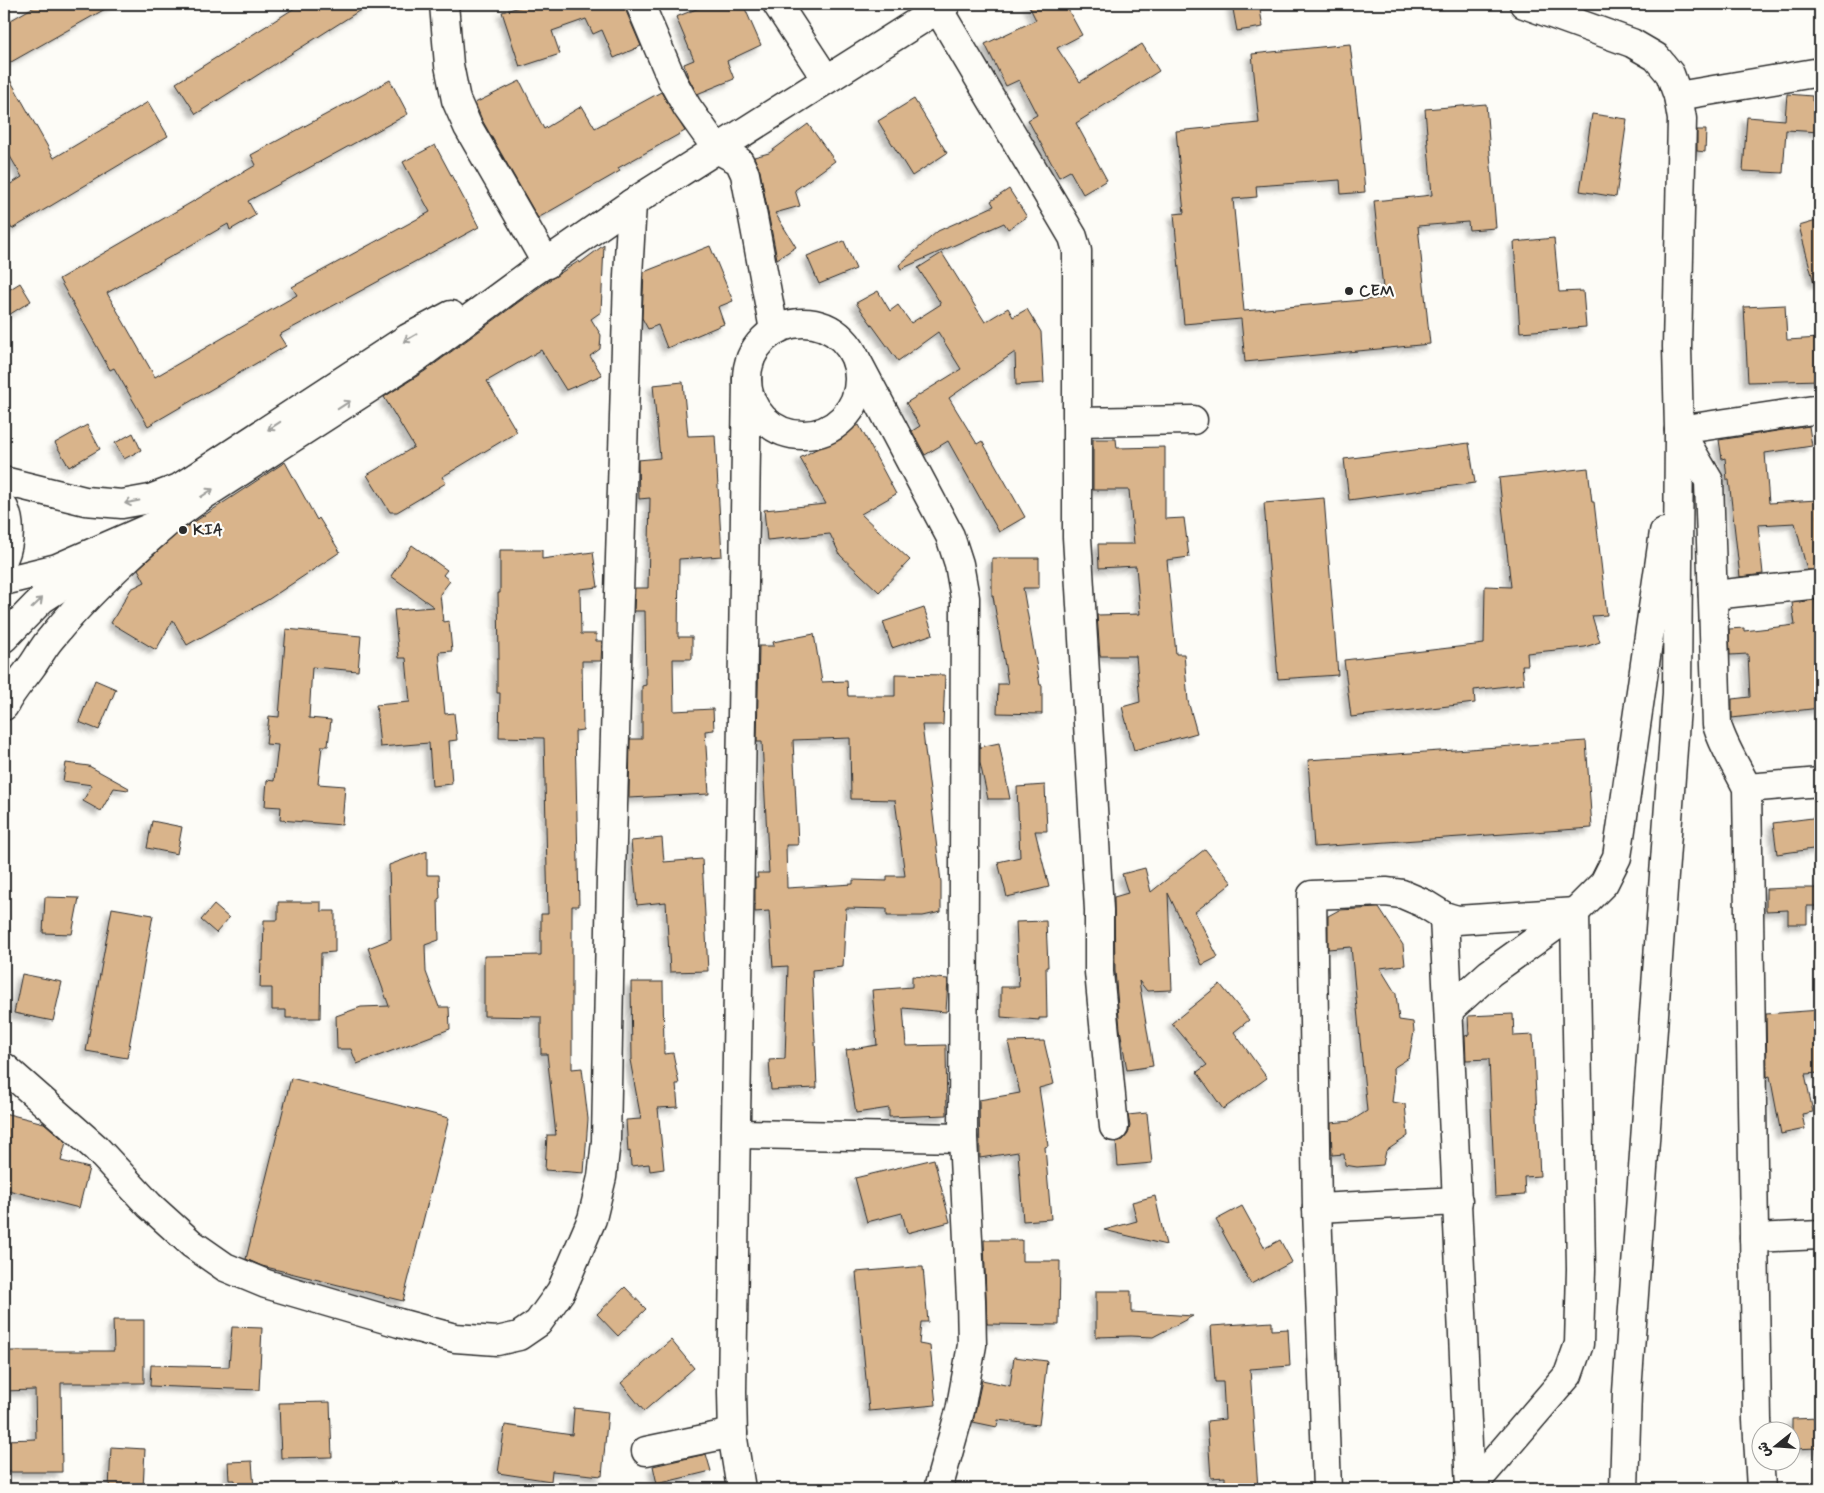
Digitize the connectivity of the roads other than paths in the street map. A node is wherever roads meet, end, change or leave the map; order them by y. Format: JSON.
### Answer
{"nodes":[{"id":1,"x":444,"y":4,"type":"edge"},
{"id":2,"x":640,"y":4,"type":"edge"},
{"id":3,"x":662,"y":4,"type":"edge"},
{"id":4,"x":777,"y":4,"type":"edge"},
{"id":5,"x":1524,"y":4,"type":"edge"},
{"id":6,"x":942,"y":6,"type":"edge"},
{"id":7,"x":651,"y":32,"type":"junction"},
{"id":8,"x":1820,"y":72,"type":"edge"},
{"id":9,"x":826,"y":79,"type":"junction"},
{"id":10,"x":1678,"y":96,"type":"junction"},
{"id":11,"x":717,"y":150,"type":"junction"},
{"id":12,"x":632,"y":203,"type":"junction"},
{"id":13,"x":539,"y":269,"type":"junction"},
{"id":14,"x":774,"y":330,"type":"junction"},
{"id":15,"x":855,"y":357,"type":"junction"},
{"id":16,"x":747,"y":379,"type":"junction"},
{"id":17,"x":1820,"y":409,"type":"edge"},
{"id":18,"x":1193,"y":420,"type":"dead end"},
{"id":19,"x":1077,"y":422,"type":"junction"},
{"id":20,"x":1679,"y":430,"type":"junction"},
{"id":21,"x":4,"y":481,"type":"edge"},
{"id":22,"x":4,"y":508,"type":"edge"},
{"id":23,"x":174,"y":517,"type":"junction"},
{"id":24,"x":4,"y":557,"type":"edge"},
{"id":25,"x":4,"y":581,"type":"edge"},
{"id":26,"x":1820,"y":584,"type":"edge"},
{"id":27,"x":1713,"y":595,"type":"junction"},
{"id":28,"x":4,"y":638,"type":"edge"},
{"id":29,"x":4,"y":706,"type":"edge"},
{"id":30,"x":1820,"y":782,"type":"edge"},
{"id":31,"x":1747,"y":788,"type":"junction"},
{"id":32,"x":1575,"y":912,"type":"junction"},
{"id":33,"x":1444,"y":916,"type":"junction"},
{"id":34,"x":1450,"y":1009,"type":"junction"},
{"id":35,"x":4,"y":1067,"type":"edge"},
{"id":36,"x":1114,"y":1127,"type":"dead end"},
{"id":37,"x":736,"y":1134,"type":"junction"},
{"id":38,"x":963,"y":1138,"type":"junction"},
{"id":39,"x":1458,"y":1201,"type":"junction"},
{"id":40,"x":1317,"y":1208,"type":"junction"},
{"id":41,"x":1820,"y":1235,"type":"edge"},
{"id":42,"x":1754,"y":1238,"type":"junction"},
{"id":43,"x":733,"y":1433,"type":"junction"},
{"id":44,"x":646,"y":1450,"type":"dead end"},
{"id":45,"x":741,"y":1489,"type":"edge"},
{"id":46,"x":938,"y":1489,"type":"edge"},
{"id":47,"x":1327,"y":1489,"type":"edge"},
{"id":48,"x":1470,"y":1489,"type":"edge"},
{"id":49,"x":1624,"y":1489,"type":"edge"},
{"id":50,"x":1761,"y":1489,"type":"edge"}],
"edges":[{"from":1,"to":13,"type":"main road"},
{"from":2,"to":7,"type":"main road"},
{"from":3,"to":7,"type":"main road"},
{"from":4,"to":9,"type":"main road"},
{"from":5,"to":10,"type":"main road"},
{"from":6,"to":9,"type":"main road"},
{"from":6,"to":19,"type":"main road"},
{"from":7,"to":11,"type":"main road"},
{"from":8,"to":10,"type":"main road"},
{"from":9,"to":11,"type":"main road"},
{"from":10,"to":20,"type":"main road"},
{"from":11,"to":12,"type":"main road"},
{"from":11,"to":14,"type":"main road"},
{"from":12,"to":13,"type":"main road"},
{"from":12,"to":35,"type":"main road"},
{"from":13,"to":21,"type":"main road","one_way":true},
{"from":23,"to":13,"type":"main road","one_way":true},
{"from":14,"to":15,"type":"main road"},
{"from":14,"to":16,"type":"main road"},
{"from":15,"to":16,"type":"main road"},
{"from":15,"to":38,"type":"main road"},
{"from":16,"to":37,"type":"main road"},
{"from":17,"to":20,"type":"main road"},
{"from":18,"to":19,"type":"main road"},
{"from":19,"to":36,"type":"main road"},
{"from":20,"to":27,"type":"main road"},
{"from":20,"to":32,"type":"main road"},
{"from":20,"to":49,"type":"main road"},
{"from":22,"to":24,"type":"main road"},
{"from":23,"to":25,"type":"main road"},
{"from":28,"to":23,"type":"main road","one_way":true},
{"from":23,"to":29,"type":"main road"},
{"from":26,"to":27,"type":"main road"},
{"from":27,"to":31,"type":"main road"},
{"from":30,"to":31,"type":"main road"},
{"from":31,"to":42,"type":"main road"},
{"from":32,"to":33,"type":"main road"},
{"from":32,"to":34,"type":"main road"},
{"from":32,"to":48,"type":"main road"},
{"from":33,"to":34,"type":"main road"},
{"from":33,"to":40,"type":"main road"},
{"from":34,"to":39,"type":"main road"},
{"from":37,"to":38,"type":"main road"},
{"from":37,"to":43,"type":"main road"},
{"from":38,"to":46,"type":"main road"},
{"from":39,"to":40,"type":"main road"},
{"from":39,"to":48,"type":"main road"},
{"from":40,"to":47,"type":"main road"},
{"from":41,"to":42,"type":"main road"},
{"from":42,"to":50,"type":"main road"},
{"from":43,"to":44,"type":"main road"},
{"from":43,"to":45,"type":"main road"}]}
